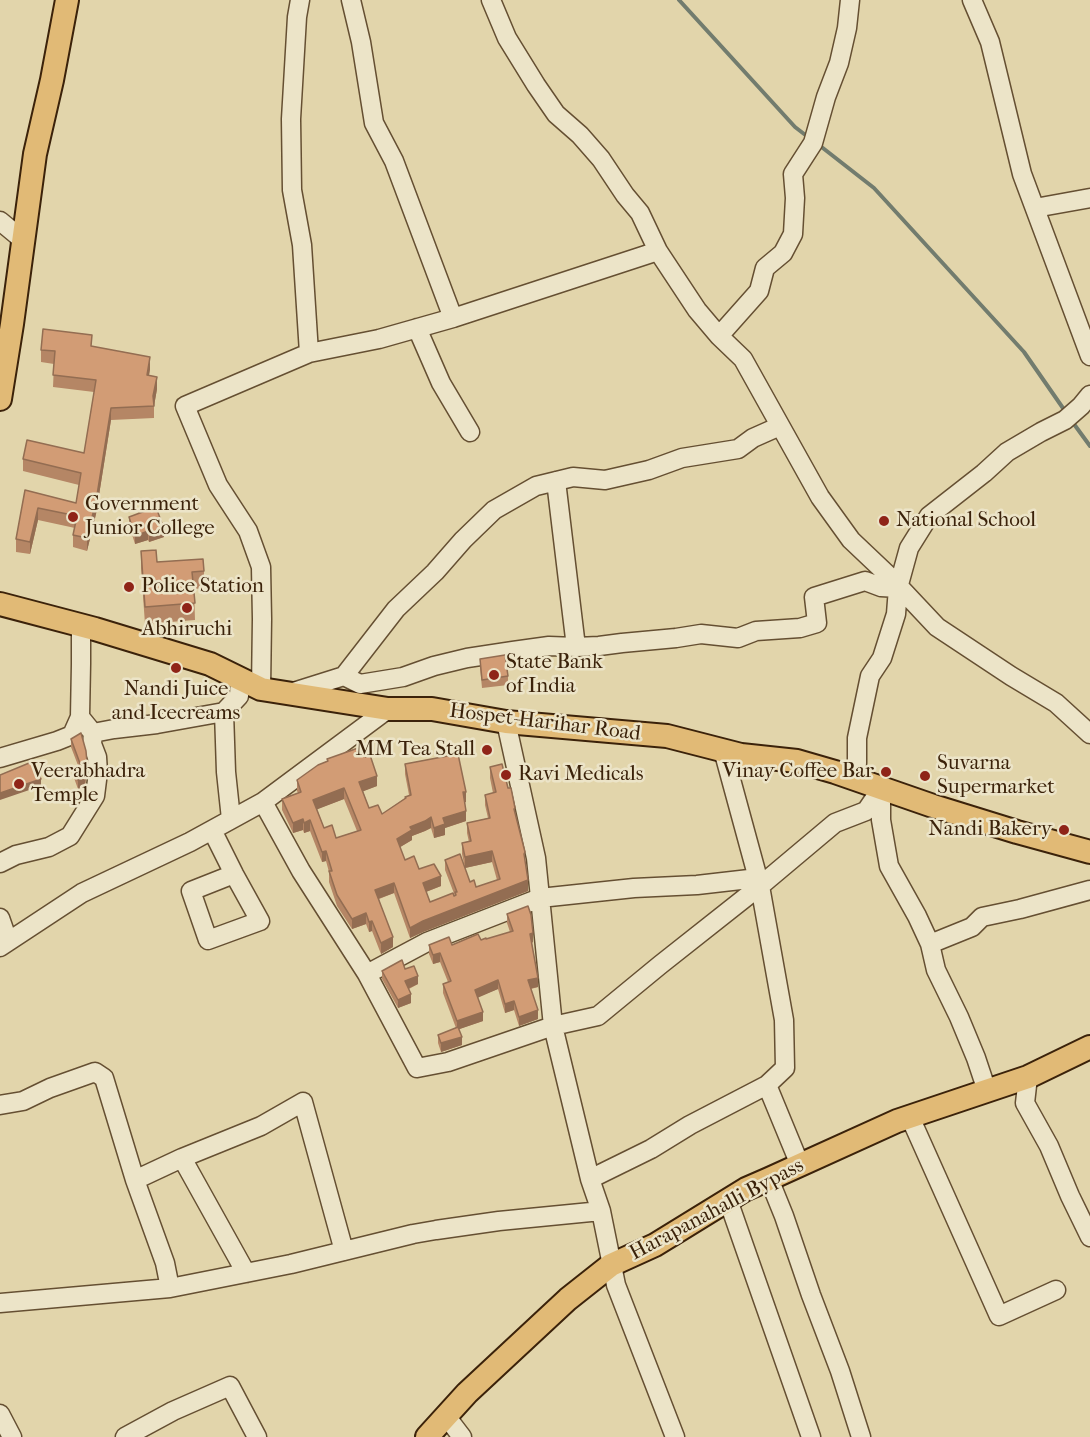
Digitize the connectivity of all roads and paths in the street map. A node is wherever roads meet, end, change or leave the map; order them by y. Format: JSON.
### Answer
{"nodes":[{"id":1,"x":67,"y":0,"type":"edge"},
{"id":2,"x":300,"y":0,"type":"edge"},
{"id":3,"x":351,"y":0,"type":"edge"},
{"id":4,"x":491,"y":0,"type":"edge"},
{"id":5,"x":850,"y":0,"type":"edge"},
{"id":6,"x":972,"y":0,"type":"edge"},
{"id":7,"x":1090,"y":198,"type":"edge"},
{"id":8,"x":1035,"y":208,"type":"junction"},
{"id":9,"x":0,"y":221,"type":"edge"},
{"id":10,"x":23,"y":240,"type":"junction"},
{"id":11,"x":658,"y":251,"type":"junction"},
{"id":12,"x":453,"y":318,"type":"junction"},
{"id":13,"x":417,"y":328,"type":"junction"},
{"id":14,"x":1086,"y":330,"type":"edge"},
{"id":15,"x":719,"y":336,"type":"junction"},
{"id":16,"x":309,"y":353,"type":"junction"},
{"id":17,"x":1090,"y":356,"type":"edge"},
{"id":18,"x":1090,"y":396,"type":"edge"},
{"id":19,"x":0,"y":399,"type":"edge"},
{"id":20,"x":780,"y":426,"type":"junction"},
{"id":21,"x":470,"y":432,"type":"dead end"},
{"id":22,"x":556,"y":481,"type":"junction"},
{"id":23,"x":898,"y":588,"type":"junction"},
{"id":24,"x":0,"y":604,"type":"edge"},
{"id":25,"x":79,"y":625,"type":"junction"},
{"id":26,"x":576,"y":647,"type":"junction"},
{"id":27,"x":344,"y":676,"type":"junction"},
{"id":28,"x":240,"y":678,"type":"junction"},
{"id":29,"x":261,"y":689,"type":"junction"},
{"id":30,"x":289,"y":693,"type":"junction"},
{"id":31,"x":388,"y":709,"type":"junction"},
{"id":32,"x":224,"y":712,"type":"junction"},
{"id":33,"x":80,"y":717,"type":"junction"},
{"id":34,"x":506,"y":722,"type":"junction"},
{"id":35,"x":93,"y":733,"type":"junction"},
{"id":36,"x":1090,"y":735,"type":"edge"},
{"id":37,"x":723,"y":750,"type":"junction"},
{"id":38,"x":0,"y":758,"type":"edge"},
{"id":39,"x":855,"y":779,"type":"junction"},
{"id":40,"x":881,"y":789,"type":"junction"},
{"id":41,"x":264,"y":801,"type":"junction"},
{"id":42,"x":231,"y":819,"type":"junction"},
{"id":43,"x":212,"y":830,"type":"junction"},
{"id":44,"x":1090,"y":852,"type":"edge"},
{"id":45,"x":0,"y":863,"type":"edge"},
{"id":46,"x":234,"y":874,"type":"dead end"},
{"id":47,"x":759,"y":882,"type":"junction"},
{"id":48,"x":1090,"y":890,"type":"edge"},
{"id":49,"x":540,"y":898,"type":"junction"},
{"id":50,"x":0,"y":918,"type":"edge"},
{"id":51,"x":4,"y":944,"type":"edge"},
{"id":52,"x":930,"y":944,"type":"junction"},
{"id":53,"x":367,"y":974,"type":"junction"},
{"id":54,"x":553,"y":1026,"type":"junction"},
{"id":55,"x":1090,"y":1047,"type":"edge"},
{"id":56,"x":1028,"y":1077,"type":"junction"},
{"id":57,"x":767,"y":1085,"type":"junction"},
{"id":58,"x":987,"y":1091,"type":"junction"},
{"id":59,"x":0,"y":1105,"type":"edge"},
{"id":60,"x":910,"y":1117,"type":"junction"},
{"id":61,"x":182,"y":1158,"type":"junction"},
{"id":62,"x":800,"y":1165,"type":"junction"},
{"id":63,"x":590,"y":1179,"type":"junction"},
{"id":64,"x":769,"y":1179,"type":"junction"},
{"id":65,"x":135,"y":1180,"type":"junction"},
{"id":66,"x":728,"y":1200,"type":"junction"},
{"id":67,"x":601,"y":1211,"type":"junction"},
{"id":68,"x":1090,"y":1237,"type":"edge"},
{"id":69,"x":344,"y":1251,"type":"junction"},
{"id":70,"x":611,"y":1264,"type":"junction"},
{"id":71,"x":246,"y":1273,"type":"junction"},
{"id":72,"x":170,"y":1288,"type":"junction"},
{"id":73,"x":1056,"y":1290,"type":"dead end"},
{"id":74,"x":0,"y":1302,"type":"edge"},
{"id":75,"x":0,"y":1414,"type":"edge"},
{"id":76,"x":446,"y":1416,"type":"junction"},
{"id":77,"x":12,"y":1437,"type":"edge"},
{"id":78,"x":125,"y":1437,"type":"edge"},
{"id":79,"x":257,"y":1437,"type":"edge"},
{"id":80,"x":427,"y":1437,"type":"edge"},
{"id":81,"x":462,"y":1437,"type":"edge"},
{"id":82,"x":675,"y":1437,"type":"edge"},
{"id":83,"x":811,"y":1437,"type":"edge"},
{"id":84,"x":861,"y":1437,"type":"edge"}],
"edges":[{"from":1,"to":10,"type":"main road"},
{"from":2,"to":16,"type":"street"},
{"from":3,"to":12,"type":"street"},
{"from":4,"to":11,"type":"street"},
{"from":5,"to":15,"type":"street"},
{"from":6,"to":8,"type":"street"},
{"from":7,"to":8,"type":"street"},
{"from":8,"to":14,"type":"street"},
{"from":9,"to":10,"type":"street"},
{"from":10,"to":19,"type":"main road"},
{"from":11,"to":12,"type":"street"},
{"from":11,"to":15,"type":"street"},
{"from":12,"to":13,"type":"street"},
{"from":13,"to":16,"type":"street"},
{"from":13,"to":21,"type":"street"},
{"from":14,"to":17,"type":"street"},
{"from":15,"to":20,"type":"street"},
{"from":16,"to":29,"type":"street"},
{"from":18,"to":23,"type":"street"},
{"from":20,"to":22,"type":"street"},
{"from":20,"to":23,"type":"street"},
{"from":22,"to":26,"type":"street"},
{"from":22,"to":27,"type":"street"},
{"from":23,"to":26,"type":"street"},
{"from":23,"to":36,"type":"street"},
{"from":23,"to":39,"type":"street"},
{"from":24,"to":25,"type":"main road","name":"Hospet-Harihar Road"},
{"from":25,"to":28,"type":"main road","name":"Hospet-Harihar Road"},
{"from":25,"to":33,"type":"street"},
{"from":26,"to":27,"type":"street"},
{"from":27,"to":30,"type":"street"},
{"from":28,"to":29,"type":"main road","name":"Hospet-Harihar Road"},
{"from":28,"to":32,"type":"street"},
{"from":29,"to":30,"type":"main road","name":"Hospet-Harihar Road"},
{"from":30,"to":31,"type":"main road","name":"Hospet-Harihar Road"},
{"from":31,"to":34,"type":"main road","name":"Hospet-Harihar Road"},
{"from":31,"to":41,"type":"street"},
{"from":32,"to":35,"type":"street"},
{"from":32,"to":42,"type":"street"},
{"from":33,"to":35,"type":"street"},
{"from":33,"to":38,"type":"street"},
{"from":34,"to":37,"type":"main road","name":"Hospet-Harihar Road"},
{"from":34,"to":49,"type":"street"},
{"from":35,"to":45,"type":"street"},
{"from":37,"to":39,"type":"main road","name":"Hospet-Harihar Road"},
{"from":37,"to":47,"type":"street"},
{"from":39,"to":40,"type":"main road","name":"Hospet-Harihar Road"},
{"from":40,"to":44,"type":"main road","name":"Hospet-Harihar Road"},
{"from":40,"to":47,"type":"street"},
{"from":40,"to":52,"type":"street"},
{"from":41,"to":42,"type":"street"},
{"from":41,"to":53,"type":"street"},
{"from":42,"to":43,"type":"street"},
{"from":43,"to":46,"type":"street"},
{"from":43,"to":51,"type":"street"},
{"from":47,"to":49,"type":"street"},
{"from":47,"to":54,"type":"street"},
{"from":47,"to":57,"type":"street"},
{"from":48,"to":52,"type":"street"},
{"from":49,"to":53,"type":"street"},
{"from":49,"to":54,"type":"street"},
{"from":50,"to":51,"type":"street"},
{"from":52,"to":58,"type":"street"},
{"from":53,"to":54,"type":"street"},
{"from":54,"to":63,"type":"street"},
{"from":55,"to":56,"type":"main road","name":"Harapanahalli Bypass"},
{"from":56,"to":58,"type":"main road","name":"Harapanahalli Bypass"},
{"from":56,"to":68,"type":"street"},
{"from":57,"to":62,"type":"street"},
{"from":57,"to":63,"type":"street"},
{"from":58,"to":60,"type":"main road","name":"Harapanahalli Bypass"},
{"from":59,"to":65,"type":"street"},
{"from":60,"to":62,"type":"main road","name":"Harapanahalli Bypass"},
{"from":60,"to":73,"type":"street"},
{"from":61,"to":65,"type":"street"},
{"from":61,"to":69,"type":"street"},
{"from":61,"to":71,"type":"street"},
{"from":62,"to":64,"type":"main road","name":"Harapanahalli Bypass"},
{"from":63,"to":67,"type":"street"},
{"from":64,"to":66,"type":"main road","name":"Harapanahalli Bypass"},
{"from":64,"to":84,"type":"street"},
{"from":65,"to":72,"type":"street"},
{"from":66,"to":70,"type":"main road","name":"Harapanahalli Bypass"},
{"from":66,"to":83,"type":"street"},
{"from":67,"to":69,"type":"street"},
{"from":67,"to":70,"type":"street"},
{"from":69,"to":71,"type":"street"},
{"from":70,"to":76,"type":"main road","name":"Harapanahalli Bypass"},
{"from":70,"to":82,"type":"street"},
{"from":71,"to":72,"type":"street"},
{"from":72,"to":74,"type":"street"},
{"from":75,"to":77,"type":"street"},
{"from":76,"to":80,"type":"main road","name":"Harapanahalli Bypass"},
{"from":76,"to":81,"type":"street"},
{"from":78,"to":79,"type":"street"}]}
